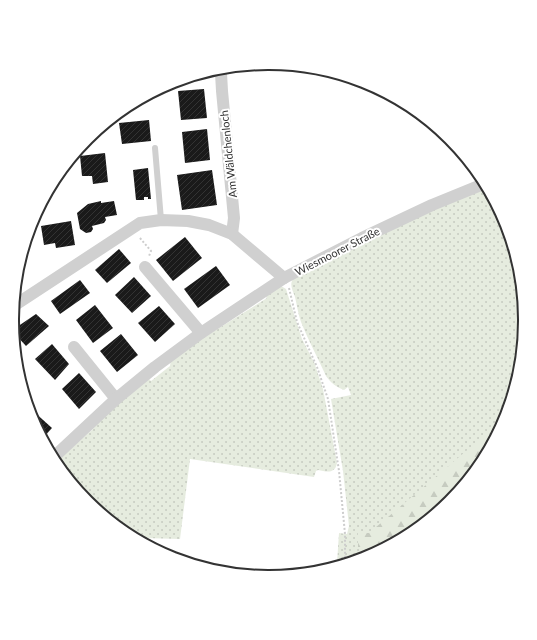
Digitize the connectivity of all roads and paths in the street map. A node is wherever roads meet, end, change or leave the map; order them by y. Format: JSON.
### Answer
{"nodes":[{"id":1,"x":221,"y":75,"type":"edge"},
{"id":2,"x":154,"y":148,"type":"dead end"},
{"id":3,"x":479,"y":186,"type":"edge"},
{"id":4,"x":161,"y":220,"type":"junction"},
{"id":5,"x":131,"y":228,"type":"junction"},
{"id":6,"x":232,"y":234,"type":"junction"},
{"id":7,"x":146,"y":267,"type":"joint"},
{"id":8,"x":284,"y":278,"type":"junction"},
{"id":9,"x":20,"y":303,"type":"edge"},
{"id":10,"x":201,"y":333,"type":"junction"},
{"id":11,"x":74,"y":347,"type":"dead end"},
{"id":12,"x":116,"y":398,"type":"junction"},
{"id":13,"x":57,"y":453,"type":"edge"},
{"id":14,"x":345,"y":557,"type":"edge"}],
"edges":[{"from":1,"to":6,"type":"street","name":"Am Wäldchenloch"},
{"from":2,"to":4,"type":"lane"},
{"from":3,"to":8,"type":"street","name":"Wiesmoorer Straße"},
{"from":4,"to":5,"type":"street"},
{"from":4,"to":6,"type":"street"},
{"from":5,"to":7,"type":"path"},
{"from":5,"to":9,"type":"street"},
{"from":6,"to":8,"type":"street"},
{"from":7,"to":10,"type":"street"},
{"from":8,"to":10,"type":"street","name":"Wiesmoorer Straße"},
{"from":8,"to":14,"type":"path"},
{"from":10,"to":12,"type":"street","name":"Wiesmoorer Straße"},
{"from":11,"to":12,"type":"street"},
{"from":12,"to":13,"type":"street","name":"Wiesmoorer Straße"}]}
